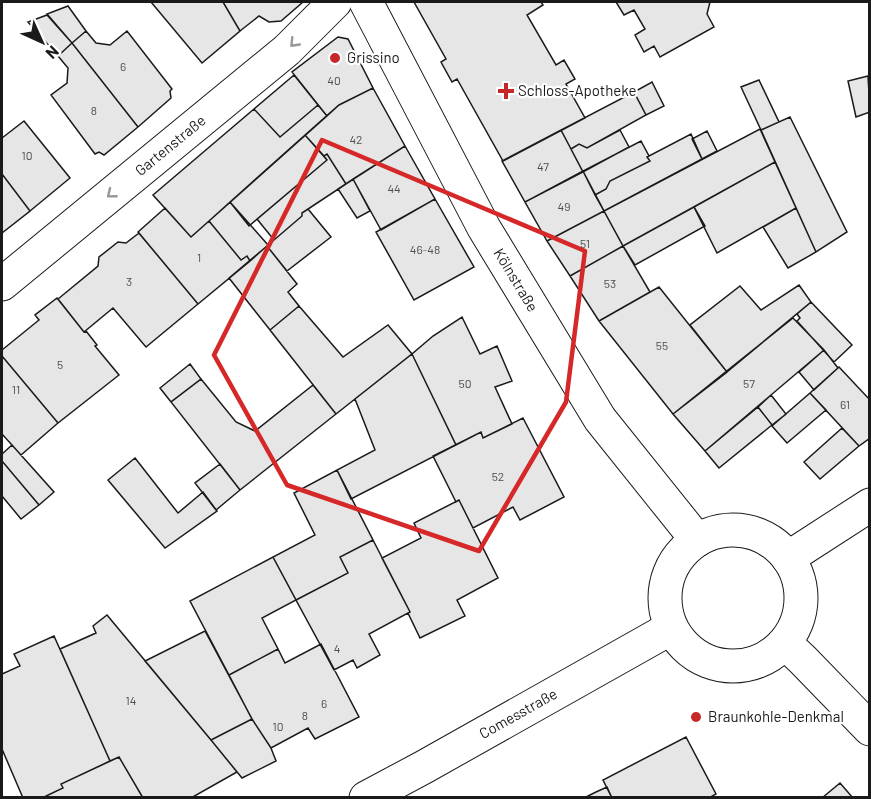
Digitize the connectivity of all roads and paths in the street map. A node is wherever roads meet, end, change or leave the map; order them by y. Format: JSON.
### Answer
{"nodes":[{"id":1,"x":335,"y":2,"type":"edge"},
{"id":2,"x":366,"y":2,"type":"edge"},
{"id":3,"x":2,"y":284,"type":"edge"},
{"id":4,"x":870,"y":506,"type":"edge"},
{"id":5,"x":697,"y":540,"type":"junction"},
{"id":6,"x":788,"y":558,"type":"junction"},
{"id":7,"x":671,"y":628,"type":"junction"},
{"id":8,"x":784,"y":643,"type":"junction"},
{"id":9,"x":870,"y":729,"type":"edge"},
{"id":10,"x":366,"y":798,"type":"edge"}],
"edges":[{"from":1,"to":3,"type":"street","name":"Gartenstraße","one_way":true},
{"from":2,"to":5,"type":"street","name":"Kölnstraße"},
{"from":4,"to":6,"type":"street"},
{"from":5,"to":6,"type":"street"},
{"from":5,"to":7,"type":"street"},
{"from":6,"to":8,"type":"street"},
{"from":7,"to":8,"type":"street"},
{"from":7,"to":10,"type":"street","name":"Comesstraße"},
{"from":8,"to":9,"type":"street"}]}
